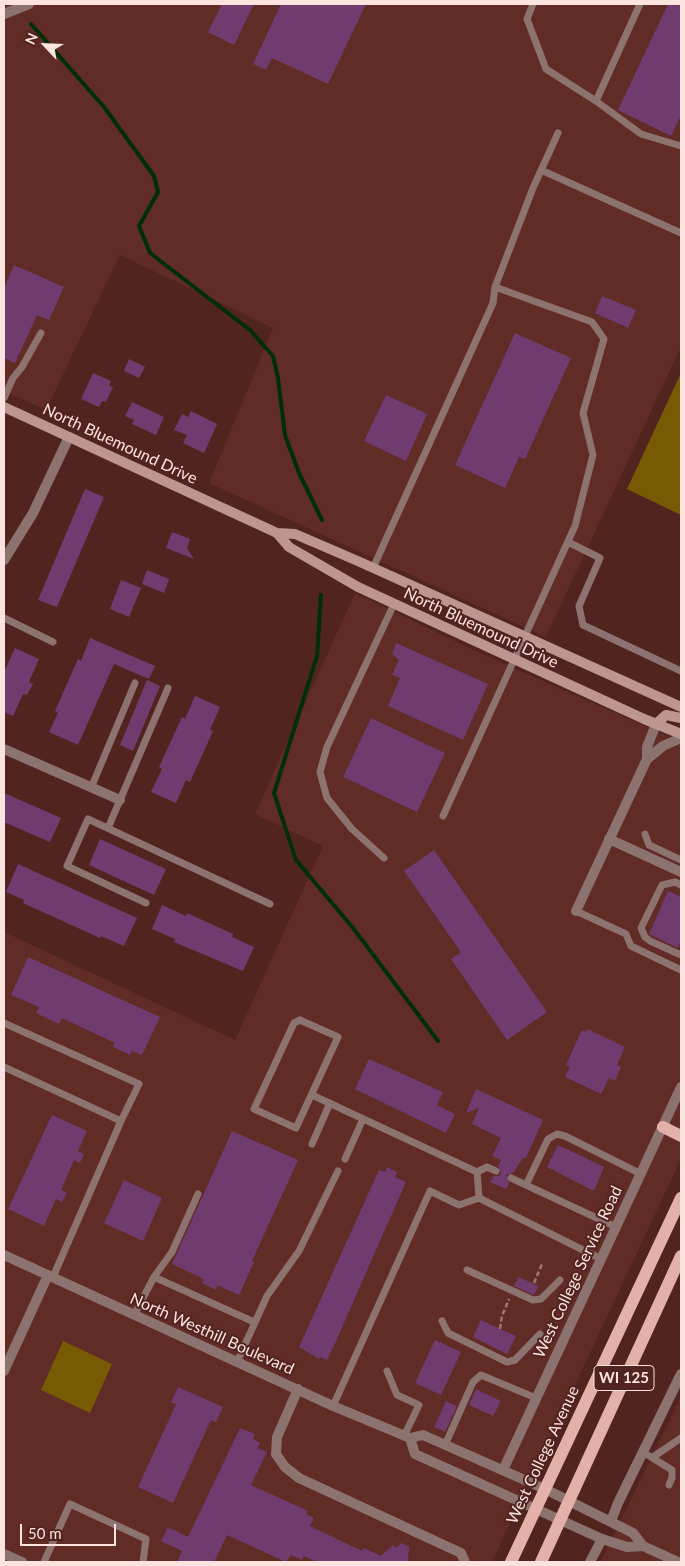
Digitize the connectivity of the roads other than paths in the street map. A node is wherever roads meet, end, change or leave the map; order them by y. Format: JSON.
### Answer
{"nodes":[{"id":1,"x":29,"y":4,"type":"edge"},
{"id":2,"x":533,"y":4,"type":"edge"},
{"id":3,"x":640,"y":4,"type":"edge"},
{"id":4,"x":4,"y":14,"type":"edge"},
{"id":5,"x":596,"y":101,"type":"junction"},
{"id":6,"x":558,"y":133,"type":"dead end"},
{"id":7,"x":681,"y":146,"type":"edge"},
{"id":8,"x":541,"y":170,"type":"junction"},
{"id":9,"x":681,"y":233,"type":"edge"},
{"id":10,"x":495,"y":286,"type":"junction"},
{"id":11,"x":41,"y":333,"type":"dead end"},
{"id":12,"x":4,"y":398,"type":"edge"},
{"id":13,"x":4,"y":408,"type":"edge"},
{"id":14,"x":69,"y":437,"type":"junction"},
{"id":15,"x":277,"y":533,"type":"junction"},
{"id":16,"x":568,"y":542,"type":"junction"},
{"id":17,"x":4,"y":560,"type":"edge"},
{"id":18,"x":373,"y":568,"type":"junction"},
{"id":19,"x":394,"y":604,"type":"junction"},
{"id":20,"x":4,"y":618,"type":"edge"},
{"id":21,"x":523,"y":637,"type":"junction"},
{"id":22,"x":53,"y":642,"type":"dead end"},
{"id":23,"x":514,"y":660,"type":"junction"},
{"id":24,"x":681,"y":671,"type":"edge"},
{"id":25,"x":135,"y":683,"type":"dead end"},
{"id":26,"x":168,"y":688,"type":"dead end"},
{"id":27,"x":681,"y":707,"type":"edge"},
{"id":28,"x":681,"y":718,"type":"edge"},
{"id":29,"x":656,"y":724,"type":"junction"},
{"id":30,"x":681,"y":734,"type":"edge"},
{"id":31,"x":681,"y":738,"type":"edge"},
{"id":32,"x":4,"y":749,"type":"edge"},
{"id":33,"x":647,"y":758,"type":"junction"},
{"id":34,"x":91,"y":788,"type":"junction"},
{"id":35,"x":120,"y":800,"type":"junction"},
{"id":36,"x":443,"y":816,"type":"dead end"},
{"id":37,"x":108,"y":828,"type":"junction"},
{"id":38,"x":645,"y":834,"type":"dead end"},
{"id":39,"x":609,"y":839,"type":"junction"},
{"id":40,"x":384,"y":858,"type":"dead end"},
{"id":41,"x":681,"y":860,"type":"edge"},
{"id":42,"x":681,"y":872,"type":"edge"},
{"id":43,"x":681,"y":885,"type":"edge"},
{"id":44,"x":146,"y":903,"type":"dead end"},
{"id":45,"x":270,"y":904,"type":"dead end"},
{"id":46,"x":576,"y":911,"type":"joint"},
{"id":47,"x":681,"y":955,"type":"edge"},
{"id":48,"x":681,"y":970,"type":"edge"},
{"id":49,"x":4,"y":1023,"type":"edge"},
{"id":50,"x":4,"y":1067,"type":"edge"},
{"id":51,"x":681,"y":1087,"type":"edge"},
{"id":52,"x":312,"y":1095,"type":"junction"},
{"id":53,"x":330,"y":1103,"type":"junction"},
{"id":54,"x":363,"y":1119,"type":"junction"},
{"id":55,"x":121,"y":1121,"type":"junction"},
{"id":56,"x":663,"y":1127,"type":"junction"},
{"id":57,"x":681,"y":1136,"type":"edge"},
{"id":58,"x":312,"y":1144,"type":"dead end"},
{"id":59,"x":345,"y":1159,"type":"dead end"},
{"id":60,"x":338,"y":1171,"type":"dead end"},
{"id":61,"x":496,"y":1171,"type":"dead end"},
{"id":62,"x":477,"y":1172,"type":"junction"},
{"id":63,"x":641,"y":1174,"type":"junction"},
{"id":64,"x":511,"y":1178,"type":"dead end"},
{"id":65,"x":526,"y":1185,"type":"junction"},
{"id":66,"x":198,"y":1194,"type":"dead end"},
{"id":67,"x":479,"y":1198,"type":"junction"},
{"id":68,"x":681,"y":1198,"type":"edge"},
{"id":69,"x":616,"y":1227,"type":"junction"},
{"id":70,"x":4,"y":1255,"type":"edge"},
{"id":71,"x":681,"y":1256,"type":"edge"},
{"id":72,"x":601,"y":1259,"type":"junction"},
{"id":73,"x":467,"y":1270,"type":"dead end"},
{"id":74,"x":51,"y":1276,"type":"junction"},
{"id":75,"x":154,"y":1277,"type":"junction"},
{"id":76,"x":560,"y":1280,"type":"dead end"},
{"id":77,"x":134,"y":1315,"type":"junction"},
{"id":78,"x":442,"y":1321,"type":"dead end"},
{"id":79,"x":254,"y":1322,"type":"junction"},
{"id":80,"x":540,"y":1334,"type":"dead end"},
{"id":81,"x":237,"y":1362,"type":"junction"},
{"id":82,"x":4,"y":1371,"type":"edge"},
{"id":83,"x":387,"y":1371,"type":"dead end"},
{"id":84,"x":681,"y":1374,"type":"edge"},
{"id":85,"x":298,"y":1389,"type":"junction"},
{"id":86,"x":536,"y":1398,"type":"junction"},
{"id":87,"x":333,"y":1406,"type":"junction"},
{"id":88,"x":407,"y":1437,"type":"junction"},
{"id":89,"x":681,"y":1438,"type":"edge"},
{"id":90,"x":445,"y":1445,"type":"junction"},
{"id":91,"x":643,"y":1452,"type":"junction"},
{"id":92,"x":653,"y":1457,"type":"junction"},
{"id":93,"x":503,"y":1470,"type":"junction"},
{"id":94,"x":669,"y":1485,"type":"dead end"},
{"id":95,"x":545,"y":1489,"type":"junction"},
{"id":96,"x":570,"y":1501,"type":"junction"},
{"id":97,"x":536,"y":1508,"type":"junction"},
{"id":98,"x":561,"y":1519,"type":"junction"},
{"id":99,"x":611,"y":1521,"type":"junction"},
{"id":100,"x":602,"y":1539,"type":"junction"},
{"id":101,"x":643,"y":1546,"type":"junction"},
{"id":102,"x":4,"y":1554,"type":"edge"},
{"id":103,"x":22,"y":1562,"type":"edge"},
{"id":104,"x":44,"y":1562,"type":"edge"},
{"id":105,"x":143,"y":1562,"type":"edge"},
{"id":106,"x":465,"y":1562,"type":"edge"},
{"id":107,"x":511,"y":1562,"type":"edge"},
{"id":108,"x":541,"y":1562,"type":"edge"},
{"id":109,"x":590,"y":1562,"type":"edge"},
{"id":110,"x":678,"y":1562,"type":"edge"}],
"edges":[{"from":1,"to":4,"type":"street"},
{"from":2,"to":5,"type":"lane"},
{"from":3,"to":5,"type":"lane"},
{"from":5,"to":7,"type":"lane"},
{"from":6,"to":8,"type":"lane"},
{"from":8,"to":9,"type":"lane"},
{"from":8,"to":10,"type":"lane"},
{"from":10,"to":16,"type":"lane"},
{"from":10,"to":18,"type":"lane"},
{"from":11,"to":12,"type":"lane"},
{"from":13,"to":14,"type":"main road","name":"North Bluemound Drive"},
{"from":14,"to":15,"type":"main road","name":"North Bluemound Drive"},
{"from":14,"to":17,"type":"street"},
{"from":15,"to":18,"type":"main road","name":"North Bluemound Drive"},
{"from":15,"to":19,"type":"main road","name":"North Bluemound Drive"},
{"from":16,"to":21,"type":"lane"},
{"from":16,"to":24,"type":"lane"},
{"from":18,"to":21,"type":"main road","name":"North Bluemound Drive"},
{"from":19,"to":23,"type":"main road","name":"North Bluemound Drive"},
{"from":19,"to":40,"type":"lane"},
{"from":20,"to":22,"type":"lane"},
{"from":21,"to":23,"type":"lane"},
{"from":21,"to":27,"type":"main road","name":"North Bluemound Drive"},
{"from":23,"to":29,"type":"main road","name":"North Bluemound Drive"},
{"from":23,"to":36,"type":"lane"},
{"from":25,"to":34,"type":"lane"},
{"from":26,"to":35,"type":"lane"},
{"from":28,"to":29,"type":"main road"},
{"from":29,"to":30,"type":"main road","name":"North Bluemound Drive"},
{"from":29,"to":33,"type":"street"},
{"from":31,"to":33,"type":"street"},
{"from":32,"to":34,"type":"street"},
{"from":33,"to":39,"type":"street"},
{"from":34,"to":35,"type":"street"},
{"from":35,"to":37,"type":"lane"},
{"from":37,"to":44,"type":"lane"},
{"from":37,"to":45,"type":"lane"},
{"from":38,"to":41,"type":"lane"},
{"from":39,"to":42,"type":"street"},
{"from":39,"to":46,"type":"street"},
{"from":43,"to":47,"type":"lane"},
{"from":46,"to":48,"type":"lane"},
{"from":49,"to":55,"type":"lane"},
{"from":50,"to":55,"type":"lane"},
{"from":51,"to":56,"type":"street","name":"West College Service Road"},
{"from":52,"to":52,"type":"lane"},
{"from":52,"to":53,"type":"lane"},
{"from":53,"to":54,"type":"lane"},
{"from":53,"to":58,"type":"lane"},
{"from":54,"to":59,"type":"lane"},
{"from":54,"to":62,"type":"lane"},
{"from":55,"to":74,"type":"lane"},
{"from":56,"to":57,"type":"main road"},
{"from":56,"to":63,"type":"street","name":"West College Service Road"},
{"from":60,"to":79,"type":"lane"},
{"from":61,"to":62,"type":"lane"},
{"from":62,"to":67,"type":"lane"},
{"from":63,"to":65,"type":"lane"},
{"from":63,"to":69,"type":"street","name":"West College Service Road"},
{"from":64,"to":65,"type":"lane"},
{"from":65,"to":69,"type":"lane"},
{"from":66,"to":75,"type":"lane"},
{"from":67,"to":72,"type":"lane"},
{"from":67,"to":87,"type":"lane"},
{"from":68,"to":95,"type":"main road","name":"West College Avenue","number":"WI 125"},
{"from":69,"to":72,"type":"street","name":"West College Service Road"},
{"from":70,"to":74,"type":"street","name":"North Westhill Boulevard"},
{"from":71,"to":96,"type":"main road","number":"WI 125"},
{"from":72,"to":86,"type":"street","name":"West College Service Road"},
{"from":73,"to":76,"type":"lane"},
{"from":74,"to":77,"type":"street","name":"North Westhill Boulevard"},
{"from":74,"to":82,"type":"street"},
{"from":75,"to":77,"type":"lane"},
{"from":75,"to":79,"type":"lane"},
{"from":77,"to":81,"type":"street","name":"North Westhill Boulevard"},
{"from":78,"to":80,"type":"lane"},
{"from":79,"to":81,"type":"lane"},
{"from":81,"to":85,"type":"street","name":"North Westhill Boulevard"},
{"from":83,"to":88,"type":"lane"},
{"from":84,"to":91,"type":"street"},
{"from":85,"to":87,"type":"street","name":"North Westhill Boulevard"},
{"from":85,"to":106,"type":"street"},
{"from":86,"to":90,"type":"lane"},
{"from":86,"to":93,"type":"street","name":"West College Service Road"},
{"from":87,"to":88,"type":"street","name":"North Westhill Boulevard"},
{"from":88,"to":90,"type":"street","name":"North Westhill Boulevard"},
{"from":88,"to":97,"type":"street"},
{"from":89,"to":92,"type":"lane"},
{"from":90,"to":93,"type":"street","name":"North Westhill Boulevard"},
{"from":91,"to":92,"type":"lane"},
{"from":91,"to":99,"type":"street"},
{"from":92,"to":94,"type":"lane"},
{"from":93,"to":95,"type":"street","name":"North Westhill Boulevard"},
{"from":95,"to":96,"type":"street","name":"North Westhill Boulevard"},
{"from":95,"to":97,"type":"main road","name":"West College Avenue","number":"WI 125"},
{"from":96,"to":98,"type":"main road","number":"WI 125"},
{"from":96,"to":99,"type":"street","name":"North Westhill Boulevard"},
{"from":97,"to":98,"type":"street"},
{"from":97,"to":107,"type":"main road","name":"West College Avenue","number":"WI 125"},
{"from":98,"to":100,"type":"street"},
{"from":98,"to":108,"type":"main road","number":"WI 125"},
{"from":99,"to":101,"type":"street","name":"North Westhill Boulevard"},
{"from":100,"to":101,"type":"street"},
{"from":100,"to":109,"type":"street"},
{"from":101,"to":110,"type":"street"},
{"from":102,"to":103,"type":"street"},
{"from":104,"to":105,"type":"lane"}]}
